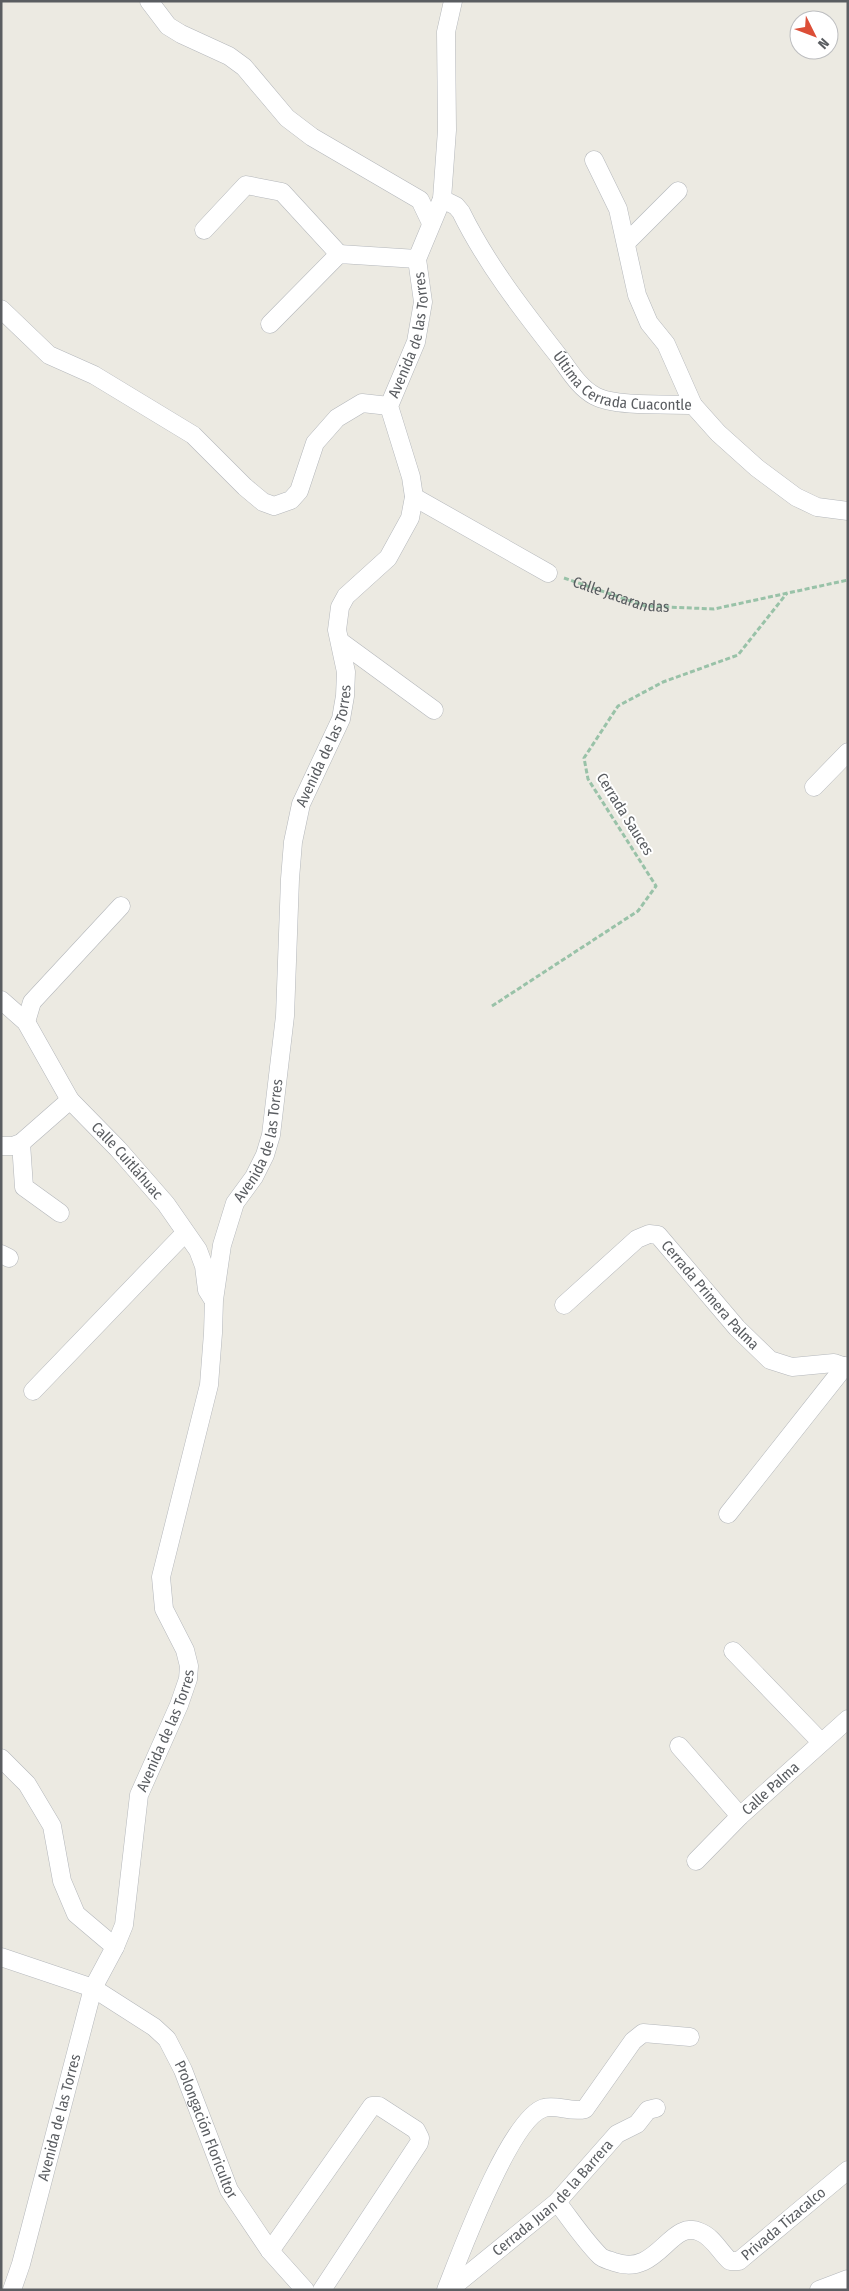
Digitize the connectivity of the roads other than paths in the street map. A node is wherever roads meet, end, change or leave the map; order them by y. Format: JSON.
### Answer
{"nodes":[{"id":1,"x":149,"y":1,"type":"edge"},
{"id":2,"x":453,"y":1,"type":"edge"},
{"id":3,"x":594,"y":160,"type":"dead end"},
{"id":4,"x":678,"y":191,"type":"dead end"},
{"id":5,"x":442,"y":199,"type":"junction"},
{"id":6,"x":431,"y":223,"type":"junction"},
{"id":7,"x":204,"y":230,"type":"dead end"},
{"id":8,"x":626,"y":243,"type":"junction"},
{"id":9,"x":339,"y":254,"type":"junction"},
{"id":10,"x":417,"y":259,"type":"junction"},
{"id":11,"x":1,"y":309,"type":"edge"},
{"id":12,"x":270,"y":324,"type":"dead end"},
{"id":13,"x":693,"y":405,"type":"junction"},
{"id":14,"x":390,"y":406,"type":"junction"},
{"id":15,"x":414,"y":497,"type":"junction"},
{"id":16,"x":848,"y":511,"type":"edge"},
{"id":17,"x":548,"y":573,"type":"road end"},
{"id":18,"x":341,"y":642,"type":"junction"},
{"id":19,"x":434,"y":710,"type":"dead end"},
{"id":20,"x":848,"y":752,"type":"edge"},
{"id":21,"x":814,"y":787,"type":"dead end"},
{"id":22,"x":122,"y":906,"type":"dead end"},
{"id":23,"x":1,"y":1000,"type":"edge"},
{"id":24,"x":26,"y":1022,"type":"junction"},
{"id":25,"x":70,"y":1100,"type":"junction"},
{"id":26,"x":21,"y":1143,"type":"junction"},
{"id":27,"x":1,"y":1146,"type":"edge"},
{"id":28,"x":60,"y":1213,"type":"dead end"},
{"id":29,"x":185,"y":1233,"type":"junction"},
{"id":30,"x":214,"y":1300,"type":"junction"},
{"id":31,"x":564,"y":1305,"type":"dead end"},
{"id":32,"x":846,"y":1367,"type":"edge"},
{"id":33,"x":33,"y":1391,"type":"dead end"},
{"id":34,"x":728,"y":1514,"type":"dead end"},
{"id":35,"x":733,"y":1651,"type":"dead end"},
{"id":36,"x":848,"y":1719,"type":"edge"},
{"id":37,"x":821,"y":1742,"type":"junction"},
{"id":38,"x":678,"y":1746,"type":"dead end"},
{"id":39,"x":1,"y":1758,"type":"edge"},
{"id":40,"x":740,"y":1816,"type":"junction"},
{"id":41,"x":696,"y":1861,"type":"dead end"},
{"id":42,"x":115,"y":1947,"type":"junction"},
{"id":43,"x":1,"y":1957,"type":"edge"},
{"id":44,"x":93,"y":1988,"type":"junction"},
{"id":45,"x":690,"y":2037,"type":"dead end"},
{"id":46,"x":656,"y":2108,"type":"dead end"},
{"id":47,"x":848,"y":2170,"type":"edge"},
{"id":48,"x":556,"y":2202,"type":"junction"},
{"id":49,"x":270,"y":2251,"type":"junction"},
{"id":50,"x":848,"y":2279,"type":"edge"},
{"id":51,"x":12,"y":2290,"type":"edge"},
{"id":52,"x":305,"y":2290,"type":"edge"},
{"id":53,"x":322,"y":2290,"type":"edge"},
{"id":54,"x":447,"y":2290,"type":"edge"},
{"id":55,"x":819,"y":2290,"type":"edge"}],
"edges":[{"from":1,"to":6,"type":"street"},
{"from":2,"to":5,"type":"street","name":"Avenida de las Torres"},
{"from":3,"to":8,"type":"street"},
{"from":4,"to":8,"type":"street"},
{"from":5,"to":6,"type":"street","name":"Avenida de las Torres"},
{"from":5,"to":13,"type":"street","name":"Última Cerrada Cuacontle"},
{"from":6,"to":10,"type":"street","name":"Avenida de las Torres"},
{"from":7,"to":9,"type":"street"},
{"from":8,"to":13,"type":"street"},
{"from":9,"to":10,"type":"street"},
{"from":9,"to":12,"type":"street"},
{"from":10,"to":14,"type":"street","name":"Avenida de las Torres"},
{"from":11,"to":14,"type":"street"},
{"from":13,"to":16,"type":"street","name":"Última Cerrada Cuacontle"},
{"from":14,"to":15,"type":"street","name":"Avenida de las Torres"},
{"from":15,"to":17,"type":"street"},
{"from":15,"to":18,"type":"street","name":"Avenida de las Torres"},
{"from":18,"to":19,"type":"street"},
{"from":18,"to":30,"type":"street","name":"Avenida de las Torres"},
{"from":20,"to":21,"type":"street"},
{"from":22,"to":24,"type":"street"},
{"from":23,"to":24,"type":"street","name":"Calle Cuitláhuac"},
{"from":24,"to":25,"type":"street","name":"Calle Cuitláhuac"},
{"from":25,"to":26,"type":"street"},
{"from":25,"to":29,"type":"street","name":"Calle Cuitláhuac"},
{"from":26,"to":27,"type":"street"},
{"from":26,"to":28,"type":"street"},
{"from":29,"to":30,"type":"street","name":"Calle Cuitláhuac"},
{"from":29,"to":33,"type":"street"},
{"from":30,"to":42,"type":"street","name":"Avenida de las Torres"},
{"from":31,"to":32,"type":"street","name":"Cerrada Primera Palma"},
{"from":32,"to":34,"type":"street"},
{"from":35,"to":37,"type":"street"},
{"from":36,"to":37,"type":"street","name":"Calle Palma"},
{"from":37,"to":40,"type":"street","name":"Calle Palma"},
{"from":38,"to":40,"type":"street"},
{"from":39,"to":42,"type":"street"},
{"from":40,"to":41,"type":"street","name":"Calle Palma"},
{"from":42,"to":44,"type":"street","name":"Avenida de las Torres"},
{"from":43,"to":44,"type":"street","name":"Prolongación Floricultor"},
{"from":44,"to":49,"type":"street","name":"Prolongación Floricultor"},
{"from":44,"to":51,"type":"street","name":"Avenida de las Torres"},
{"from":45,"to":54,"type":"street"},
{"from":46,"to":48,"type":"street","name":"Cerrada Juan de la Barrera"},
{"from":47,"to":48,"type":"street","name":"Privada Tizacalco"},
{"from":48,"to":54,"type":"street","name":"Cerrada Juan de la Barrera"},
{"from":49,"to":52,"type":"street","name":"Prolongación Floricultor"},
{"from":49,"to":53,"type":"street"},
{"from":50,"to":55,"type":"street"}]}
